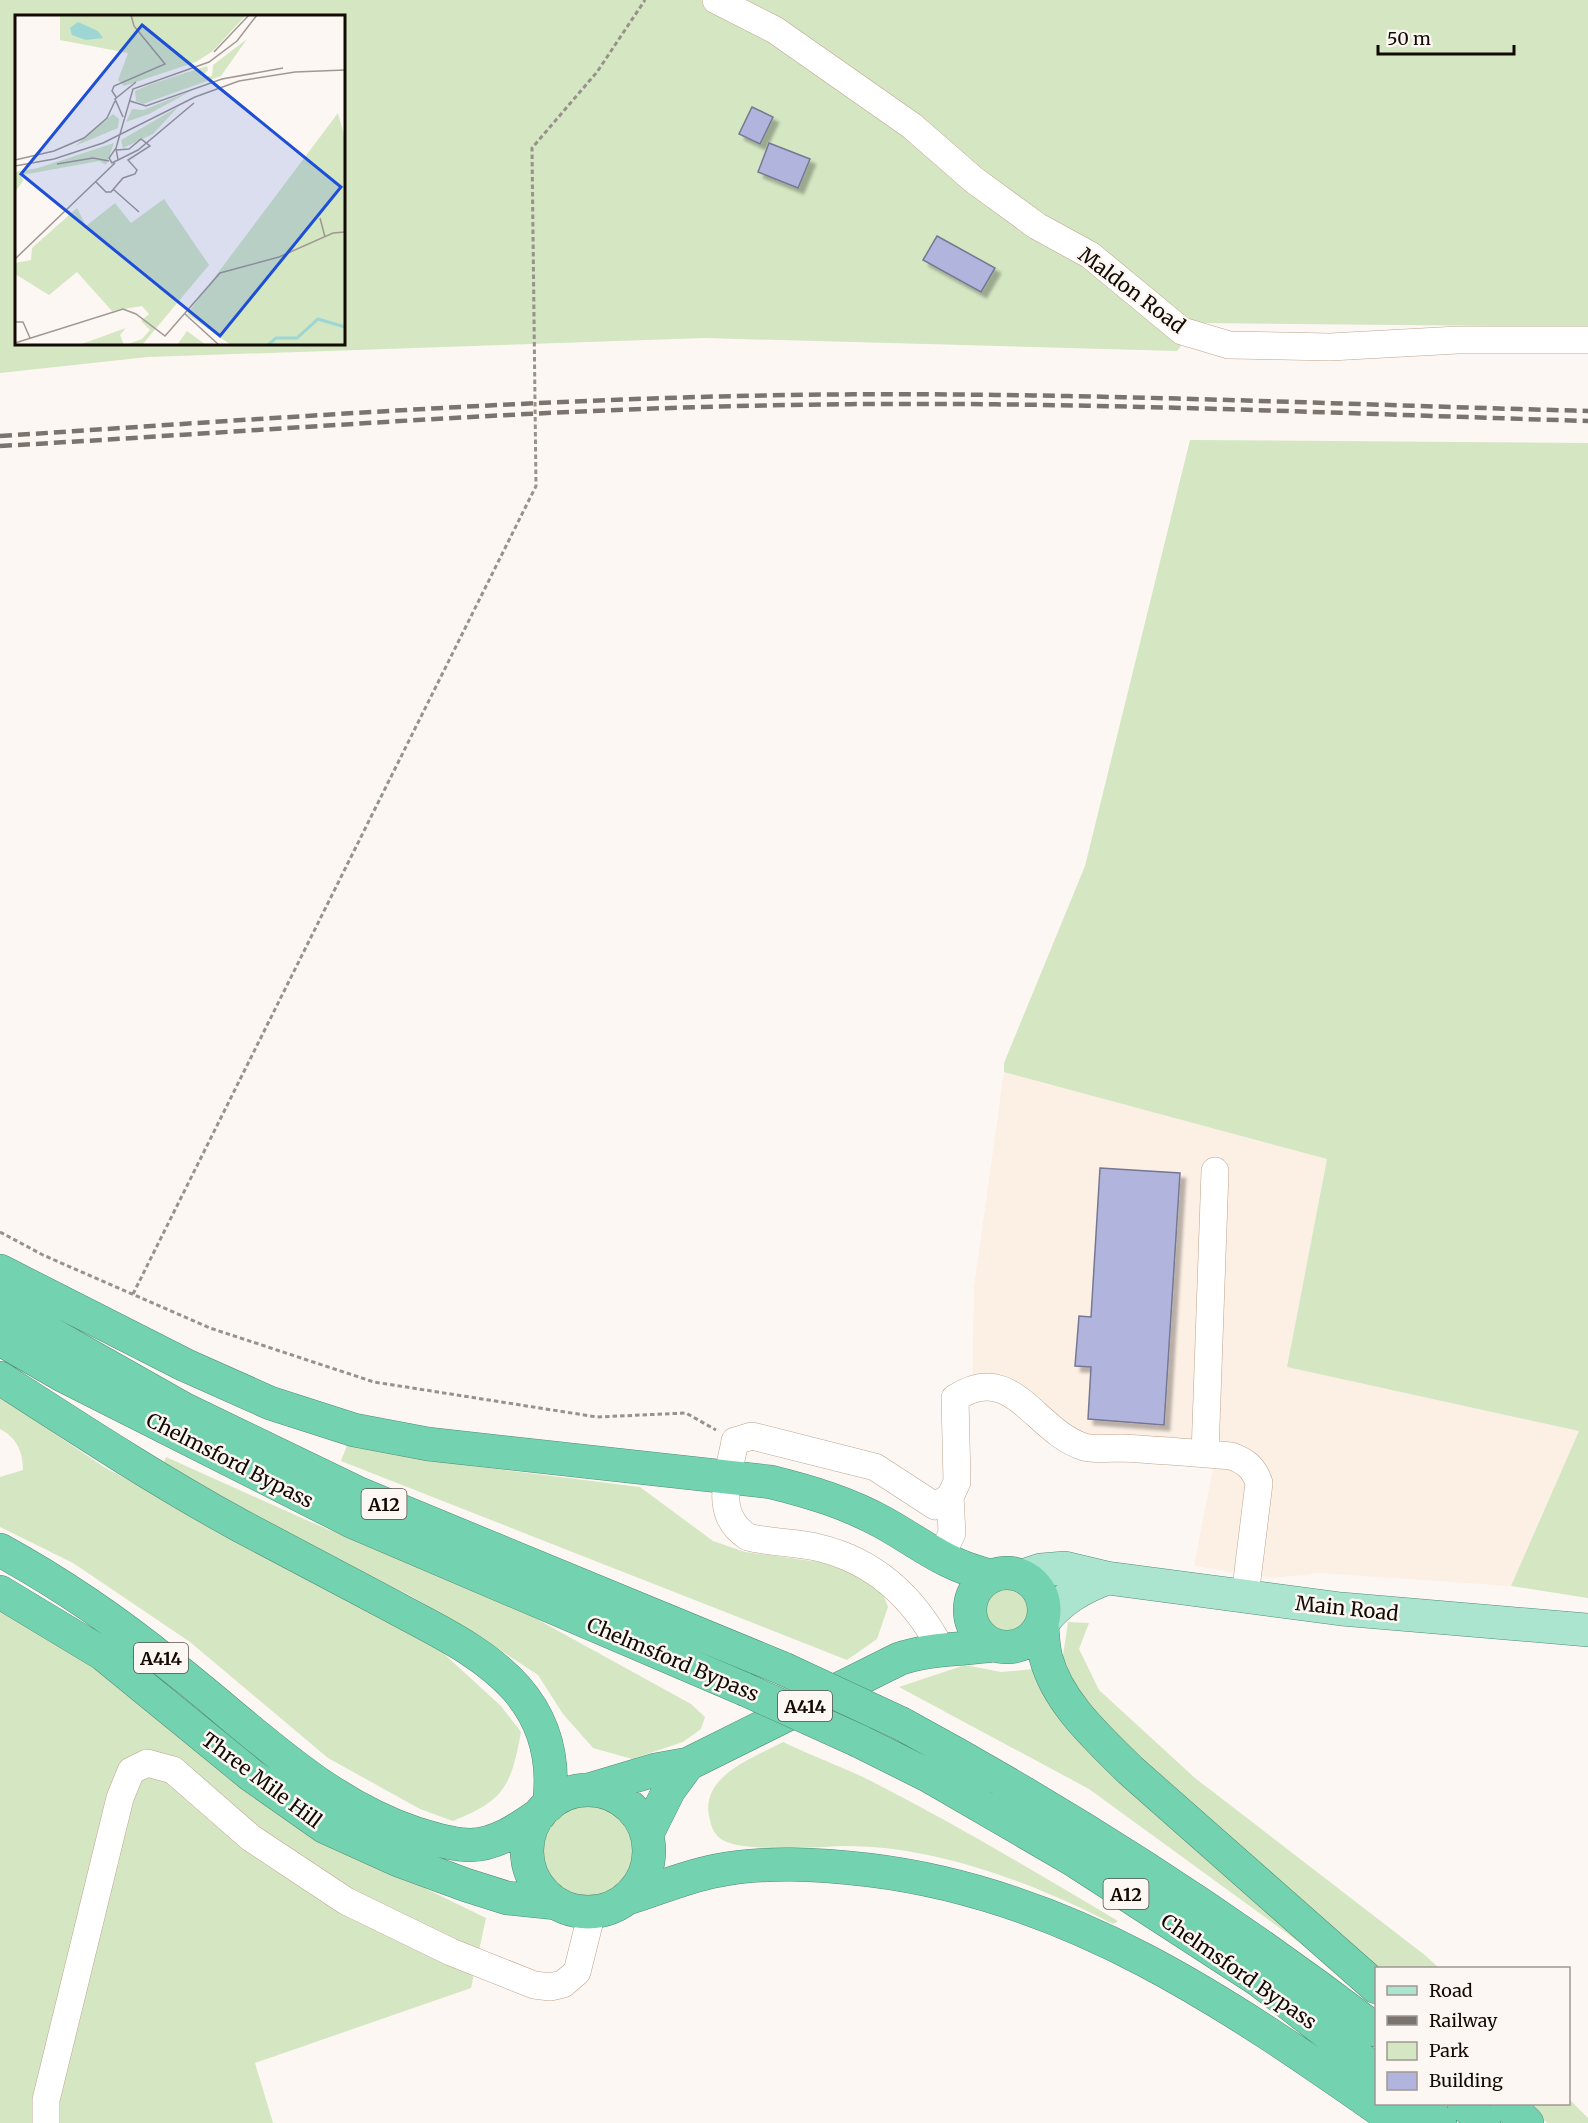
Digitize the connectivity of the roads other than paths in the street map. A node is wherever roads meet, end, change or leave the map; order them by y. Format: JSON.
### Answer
{"nodes":[{"id":1,"x":716,"y":0,"type":"edge"},
{"id":2,"x":1588,"y":340,"type":"edge"},
{"id":3,"x":1215,"y":1171,"type":"dead end"},
{"id":4,"x":0,"y":1271,"type":"edge"},
{"id":5,"x":0,"y":1305,"type":"edge"},
{"id":6,"x":0,"y":1339,"type":"edge"},
{"id":7,"x":0,"y":1378,"type":"edge"},
{"id":8,"x":1205,"y":1454,"type":"junction"},
{"id":9,"x":729,"y":1477,"type":"junction"},
{"id":10,"x":950,"y":1497,"type":"junction"},
{"id":11,"x":0,"y":1550,"type":"edge"},
{"id":12,"x":940,"y":1559,"type":"junction"},
{"id":13,"x":991,"y":1576,"type":"junction"},
{"id":14,"x":1023,"y":1576,"type":"junction"},
{"id":15,"x":1107,"y":1578,"type":"junction"},
{"id":16,"x":0,"y":1592,"type":"edge"},
{"id":17,"x":1245,"y":1596,"type":"junction"},
{"id":18,"x":970,"y":1604,"type":"junction"},
{"id":19,"x":1043,"y":1623,"type":"junction"},
{"id":20,"x":1588,"y":1630,"type":"edge"},
{"id":21,"x":995,"y":1645,"type":"junction"},
{"id":22,"x":933,"y":1646,"type":"junction"},
{"id":23,"x":688,"y":1764,"type":"junction"},
{"id":24,"x":588,"y":1790,"type":"junction"},
{"id":25,"x":545,"y":1810,"type":"junction"},
{"id":26,"x":647,"y":1834,"type":"junction"},
{"id":27,"x":628,"y":1898,"type":"junction"},
{"id":28,"x":556,"y":1903,"type":"junction"},
{"id":29,"x":592,"y":1912,"type":"junction"},
{"id":30,"x":1375,"y":1985,"type":"edge"},
{"id":31,"x":1375,"y":2029,"type":"edge"},
{"id":32,"x":1375,"y":2069,"type":"edge"},
{"id":33,"x":1419,"y":2105,"type":"edge"},
{"id":34,"x":1466,"y":2105,"type":"edge"},
{"id":35,"x":1509,"y":2105,"type":"edge"},
{"id":36,"x":46,"y":2123,"type":"edge"},
{"id":37,"x":1400,"y":2123,"type":"edge"},
{"id":38,"x":1440,"y":2123,"type":"edge"},
{"id":39,"x":1485,"y":2123,"type":"edge"},
{"id":40,"x":1527,"y":2123,"type":"edge"}],
"edges":[{"from":1,"to":2,"type":"street","name":"Maldon Road"},
{"from":3,"to":8,"type":"street"},
{"from":4,"to":9,"type":"highway"},
{"from":5,"to":31,"type":"highway","name":"Chelmsford Bypass","number":"A12","bridge":true},
{"from":6,"to":32,"type":"highway","name":"Chelmsford Bypass","number":"A12","bridge":true},
{"from":7,"to":25,"type":"highway"},
{"from":8,"to":10,"type":"street"},
{"from":8,"to":17,"type":"street"},
{"from":9,"to":10,"type":"street"},
{"from":9,"to":12,"type":"highway"},
{"from":9,"to":22,"type":"street"},
{"from":10,"to":12,"type":"street"},
{"from":11,"to":25,"type":"highway","name":"Three Mile Hill","number":"A414"},
{"from":12,"to":13,"type":"highway"},
{"from":13,"to":14,"type":"highway"},
{"from":13,"to":18,"type":"highway"},
{"from":14,"to":15,"type":"main road","name":"Main Road"},
{"from":14,"to":19,"type":"highway"},
{"from":15,"to":17,"type":"main road","name":"Main Road"},
{"from":15,"to":19,"type":"main road"},
{"from":16,"to":28,"type":"highway","name":"Three Mile Hill","number":"A414"},
{"from":17,"to":20,"type":"main road","name":"Main Road"},
{"from":18,"to":21,"type":"highway"},
{"from":18,"to":22,"type":"highway","number":"A414"},
{"from":19,"to":21,"type":"highway"},
{"from":19,"to":30,"type":"highway"},
{"from":21,"to":22,"type":"highway","number":"A414"},
{"from":22,"to":23,"type":"highway","number":"A414"},
{"from":23,"to":24,"type":"highway","number":"A414"},
{"from":23,"to":26,"type":"highway","number":"A414"},
{"from":24,"to":25,"type":"highway"},
{"from":24,"to":26,"type":"highway"},
{"from":25,"to":28,"type":"highway"},
{"from":26,"to":27,"type":"highway"},
{"from":27,"to":29,"type":"highway"},
{"from":27,"to":37,"type":"highway","number":"A12"},
{"from":28,"to":29,"type":"highway"},
{"from":29,"to":36,"type":"street"},
{"from":33,"to":38,"type":"highway"},
{"from":34,"to":39,"type":"highway"},
{"from":35,"to":40,"type":"highway"}]}
